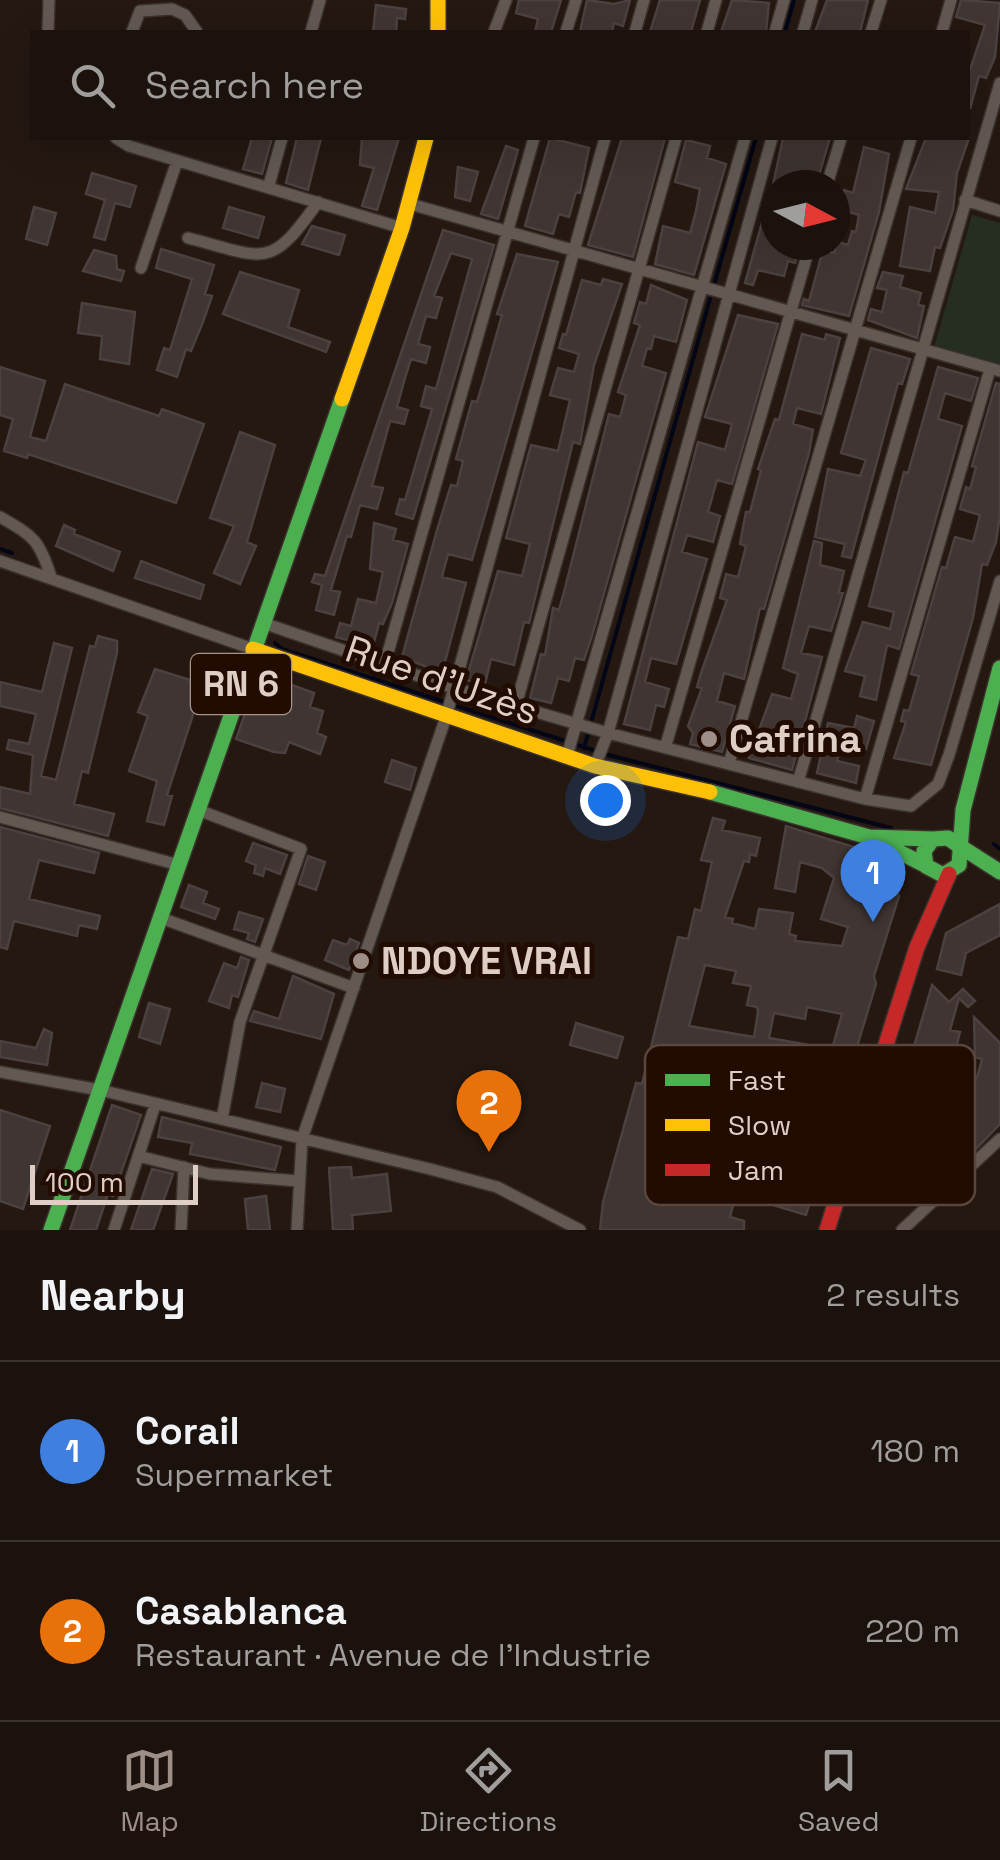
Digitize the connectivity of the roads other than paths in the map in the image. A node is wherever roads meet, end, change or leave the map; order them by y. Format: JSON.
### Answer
{"nodes":[{"id":1,"x":49,"y":0,"type":"edge"},
{"id":2,"x":320,"y":0,"type":"edge"},
{"id":3,"x":438,"y":0,"type":"edge"},
{"id":4,"x":506,"y":0,"type":"edge"},
{"id":5,"x":576,"y":0,"type":"edge"},
{"id":6,"x":644,"y":0,"type":"edge"},
{"id":7,"x":716,"y":0,"type":"edge"},
{"id":8,"x":784,"y":0,"type":"edge"},
{"id":9,"x":812,"y":0,"type":"edge"},
{"id":10,"x":881,"y":0,"type":"edge"},
{"id":11,"x":951,"y":0,"type":"edge"},
{"id":12,"x":141,"y":6,"type":"edge"},
{"id":13,"x":48,"y":30,"type":"edge"},
{"id":14,"x":133,"y":30,"type":"edge"},
{"id":15,"x":196,"y":30,"type":"edge"},
{"id":16,"x":312,"y":30,"type":"edge"},
{"id":17,"x":438,"y":30,"type":"edge"},
{"id":18,"x":495,"y":30,"type":"edge"},
{"id":19,"x":567,"y":30,"type":"edge"},
{"id":20,"x":636,"y":30,"type":"edge"},
{"id":21,"x":708,"y":30,"type":"edge"},
{"id":22,"x":776,"y":30,"type":"edge"},
{"id":23,"x":804,"y":30,"type":"edge"},
{"id":24,"x":873,"y":30,"type":"edge"},
{"id":25,"x":943,"y":30,"type":"edge"},
{"id":26,"x":1000,"y":83,"type":"edge"},
{"id":27,"x":121,"y":140,"type":"edge"},
{"id":28,"x":282,"y":140,"type":"edge"},
{"id":29,"x":426,"y":140,"type":"edge"},
{"id":30,"x":533,"y":140,"type":"edge"},
{"id":31,"x":604,"y":140,"type":"edge"},
{"id":32,"x":675,"y":140,"type":"edge"},
{"id":33,"x":744,"y":140,"type":"edge"},
{"id":34,"x":771,"y":140,"type":"edge"},
{"id":35,"x":840,"y":140,"type":"edge"},
{"id":36,"x":910,"y":140,"type":"edge"},
{"id":37,"x":176,"y":161,"type":"junction"},
{"id":38,"x":832,"y":170,"type":"edge"},
{"id":39,"x":270,"y":186,"type":"junction"},
{"id":40,"x":965,"y":200,"type":"junction"},
{"id":41,"x":318,"y":202,"type":"junction"},
{"id":42,"x":410,"y":204,"type":"junction"},
{"id":43,"x":1000,"y":210,"type":"edge"},
{"id":44,"x":402,"y":228,"type":"junction"},
{"id":45,"x":506,"y":232,"type":"junction"},
{"id":46,"x":188,"y":238,"type":"dead end"},
{"id":47,"x":573,"y":251,"type":"junction"},
{"id":48,"x":806,"y":260,"type":"edge"},
{"id":49,"x":141,"y":268,"type":"dead end"},
{"id":50,"x":637,"y":269,"type":"junction"},
{"id":51,"x":702,"y":287,"type":"junction"},
{"id":52,"x":727,"y":294,"type":"junction"},
{"id":53,"x":791,"y":312,"type":"junction"},
{"id":54,"x":855,"y":328,"type":"junction"},
{"id":55,"x":924,"y":348,"type":"junction"},
{"id":56,"x":995,"y":370,"type":"edge"},
{"id":57,"x":0,"y":517,"type":"edge"},
{"id":58,"x":0,"y":561,"type":"edge"},
{"id":59,"x":51,"y":577,"type":"junction"},
{"id":60,"x":1000,"y":581,"type":"edge"},
{"id":61,"x":263,"y":623,"type":"junction"},
{"id":62,"x":253,"y":649,"type":"junction"},
{"id":63,"x":385,"y":664,"type":"junction"},
{"id":64,"x":1000,"y":668,"type":"edge"},
{"id":65,"x":454,"y":688,"type":"junction"},
{"id":66,"x":516,"y":705,"type":"junction"},
{"id":67,"x":446,"y":718,"type":"junction"},
{"id":68,"x":577,"y":724,"type":"junction"},
{"id":69,"x":608,"y":733,"type":"junction"},
{"id":70,"x":666,"y":746,"type":"junction"},
{"id":71,"x":568,"y":756,"type":"junction"},
{"id":72,"x":974,"y":758,"type":"junction"},
{"id":73,"x":729,"y":763,"type":"junction"},
{"id":74,"x":595,"y":766,"type":"junction"},
{"id":75,"x":798,"y":782,"type":"junction"},
{"id":76,"x":864,"y":799,"type":"junction"},
{"id":77,"x":198,"y":810,"type":"junction"},
{"id":78,"x":0,"y":818,"type":"edge"},
{"id":79,"x":869,"y":837,"type":"junction"},
{"id":80,"x":936,"y":838,"type":"junction"},
{"id":81,"x":958,"y":846,"type":"junction"},
{"id":82,"x":179,"y":865,"type":"junction"},
{"id":83,"x":926,"y":866,"type":"junction"},
{"id":84,"x":952,"y":872,"type":"junction"},
{"id":85,"x":1000,"y":873,"type":"edge"},
{"id":86,"x":162,"y":918,"type":"junction"},
{"id":87,"x":917,"y":946,"type":"junction"},
{"id":88,"x":262,"y":952,"type":"junction"},
{"id":89,"x":354,"y":988,"type":"junction"},
{"id":90,"x":886,"y":1045,"type":"edge"},
{"id":91,"x":0,"y":1072,"type":"edge"},
{"id":92,"x":100,"y":1090,"type":"junction"},
{"id":93,"x":155,"y":1105,"type":"junction"},
{"id":94,"x":222,"y":1119,"type":"junction"},
{"id":95,"x":302,"y":1139,"type":"junction"},
{"id":96,"x":1000,"y":1139,"type":"edge"},
{"id":97,"x":138,"y":1156,"type":"junction"},
{"id":98,"x":975,"y":1162,"type":"edge"},
{"id":99,"x":184,"y":1167,"type":"junction"},
{"id":100,"x":298,"y":1180,"type":"junction"},
{"id":101,"x":836,"y":1205,"type":"edge"},
{"id":102,"x":929,"y":1205,"type":"edge"},
{"id":103,"x":572,"y":1228,"type":"edge"},
{"id":104,"x":51,"y":1230,"type":"edge"},
{"id":105,"x":114,"y":1230,"type":"edge"},
{"id":106,"x":182,"y":1230,"type":"edge"},
{"id":107,"x":297,"y":1230,"type":"edge"},
{"id":108,"x":828,"y":1230,"type":"edge"},
{"id":109,"x":902,"y":1230,"type":"edge"}],
"edges":[{"from":1,"to":13,"type":"street"},
{"from":2,"to":16,"type":"street"},
{"from":3,"to":17,"type":"main road"},
{"from":4,"to":18,"type":"street"},
{"from":5,"to":19,"type":"street"},
{"from":6,"to":20,"type":"street"},
{"from":7,"to":21,"type":"street"},
{"from":8,"to":22,"type":"street"},
{"from":9,"to":23,"type":"street"},
{"from":10,"to":24,"type":"street"},
{"from":11,"to":25,"type":"street"},
{"from":12,"to":14,"type":"street"},
{"from":12,"to":15,"type":"street"},
{"from":26,"to":40,"type":"street"},
{"from":27,"to":37,"type":"street"},
{"from":28,"to":39,"type":"street"},
{"from":29,"to":42,"type":"main road","number":"RN 6"},
{"from":30,"to":45,"type":"street"},
{"from":31,"to":47,"type":"street"},
{"from":32,"to":50,"type":"street"},
{"from":33,"to":51,"type":"street"},
{"from":34,"to":52,"type":"street"},
{"from":35,"to":38,"type":"street"},
{"from":36,"to":54,"type":"street"},
{"from":37,"to":39,"type":"street"},
{"from":37,"to":49,"type":"street"},
{"from":39,"to":41,"type":"street"},
{"from":40,"to":43,"type":"street"},
{"from":40,"to":55,"type":"street"},
{"from":41,"to":44,"type":"street"},
{"from":41,"to":46,"type":"street"},
{"from":42,"to":44,"type":"main road","number":"RN 6"},
{"from":42,"to":45,"type":"street"},
{"from":44,"to":61,"type":"main road","number":"RN 6"},
{"from":45,"to":47,"type":"street"},
{"from":45,"to":63,"type":"street"},
{"from":47,"to":50,"type":"street"},
{"from":47,"to":65,"type":"street"},
{"from":48,"to":53,"type":"street"},
{"from":50,"to":51,"type":"street"},
{"from":50,"to":66,"type":"street"},
{"from":51,"to":52,"type":"street"},
{"from":51,"to":68,"type":"street"},
{"from":52,"to":53,"type":"street"},
{"from":52,"to":69,"type":"street"},
{"from":53,"to":54,"type":"street"},
{"from":53,"to":70,"type":"street"},
{"from":54,"to":55,"type":"street"},
{"from":54,"to":73,"type":"street"},
{"from":55,"to":56,"type":"street"},
{"from":55,"to":75,"type":"street"},
{"from":56,"to":76,"type":"street"},
{"from":57,"to":59,"type":"street"},
{"from":58,"to":59,"type":"street","name":"Rue d'Uzès"},
{"from":59,"to":62,"type":"street","name":"Rue d'Uzès"},
{"from":60,"to":76,"type":"street"},
{"from":61,"to":62,"type":"main road","number":"RN 6"},
{"from":61,"to":63,"type":"street"},
{"from":62,"to":67,"type":"main road","name":"Rue d'Uzès"},
{"from":62,"to":77,"type":"main road","number":"RN 6"},
{"from":63,"to":65,"type":"street"},
{"from":64,"to":72,"type":"main road"},
{"from":65,"to":66,"type":"street"},
{"from":65,"to":67,"type":"street"},
{"from":66,"to":68,"type":"street"},
{"from":67,"to":71,"type":"main road","name":"Rue d'Uzès"},
{"from":67,"to":89,"type":"street"},
{"from":68,"to":69,"type":"street"},
{"from":68,"to":71,"type":"street"},
{"from":69,"to":70,"type":"street"},
{"from":69,"to":74,"type":"street"},
{"from":70,"to":73,"type":"street"},
{"from":71,"to":74,"type":"main road","name":"Rue d'Uzès"},
{"from":72,"to":80,"type":"main road"},
{"from":72,"to":81,"type":"main road"},
{"from":73,"to":75,"type":"street"},
{"from":74,"to":79,"type":"main road","name":"Rue d'Uzès"},
{"from":75,"to":76,"type":"street"},
{"from":77,"to":82,"type":"main road","number":"RN 6"},
{"from":77,"to":88,"type":"street"},
{"from":78,"to":82,"type":"street"},
{"from":79,"to":80,"type":"main road","name":"Rue d'Uzès"},
{"from":79,"to":83,"type":"main road","name":"Rue d'Uzès"},
{"from":80,"to":81,"type":"main road"},
{"from":80,"to":83,"type":"main road"},
{"from":81,"to":84,"type":"main road"},
{"from":81,"to":85,"type":"main road"},
{"from":82,"to":86,"type":"main road","number":"RN 6"},
{"from":83,"to":84,"type":"main road"},
{"from":83,"to":87,"type":"main road"},
{"from":84,"to":85,"type":"main road"},
{"from":84,"to":87,"type":"main road"},
{"from":86,"to":88,"type":"street"},
{"from":86,"to":92,"type":"main road","number":"RN 6"},
{"from":87,"to":90,"type":"main road"},
{"from":88,"to":89,"type":"street"},
{"from":88,"to":94,"type":"street"},
{"from":89,"to":95,"type":"street"},
{"from":91,"to":92,"type":"street"},
{"from":92,"to":93,"type":"street"},
{"from":92,"to":104,"type":"main road","number":"RN 6"},
{"from":93,"to":94,"type":"street"},
{"from":93,"to":97,"type":"street"},
{"from":94,"to":95,"type":"street"},
{"from":95,"to":100,"type":"street"},
{"from":95,"to":103,"type":"street"},
{"from":96,"to":98,"type":"street"},
{"from":97,"to":99,"type":"street"},
{"from":97,"to":105,"type":"street"},
{"from":99,"to":100,"type":"street"},
{"from":99,"to":106,"type":"street"},
{"from":100,"to":107,"type":"street"},
{"from":101,"to":108,"type":"main road"},
{"from":102,"to":109,"type":"street"}]}
